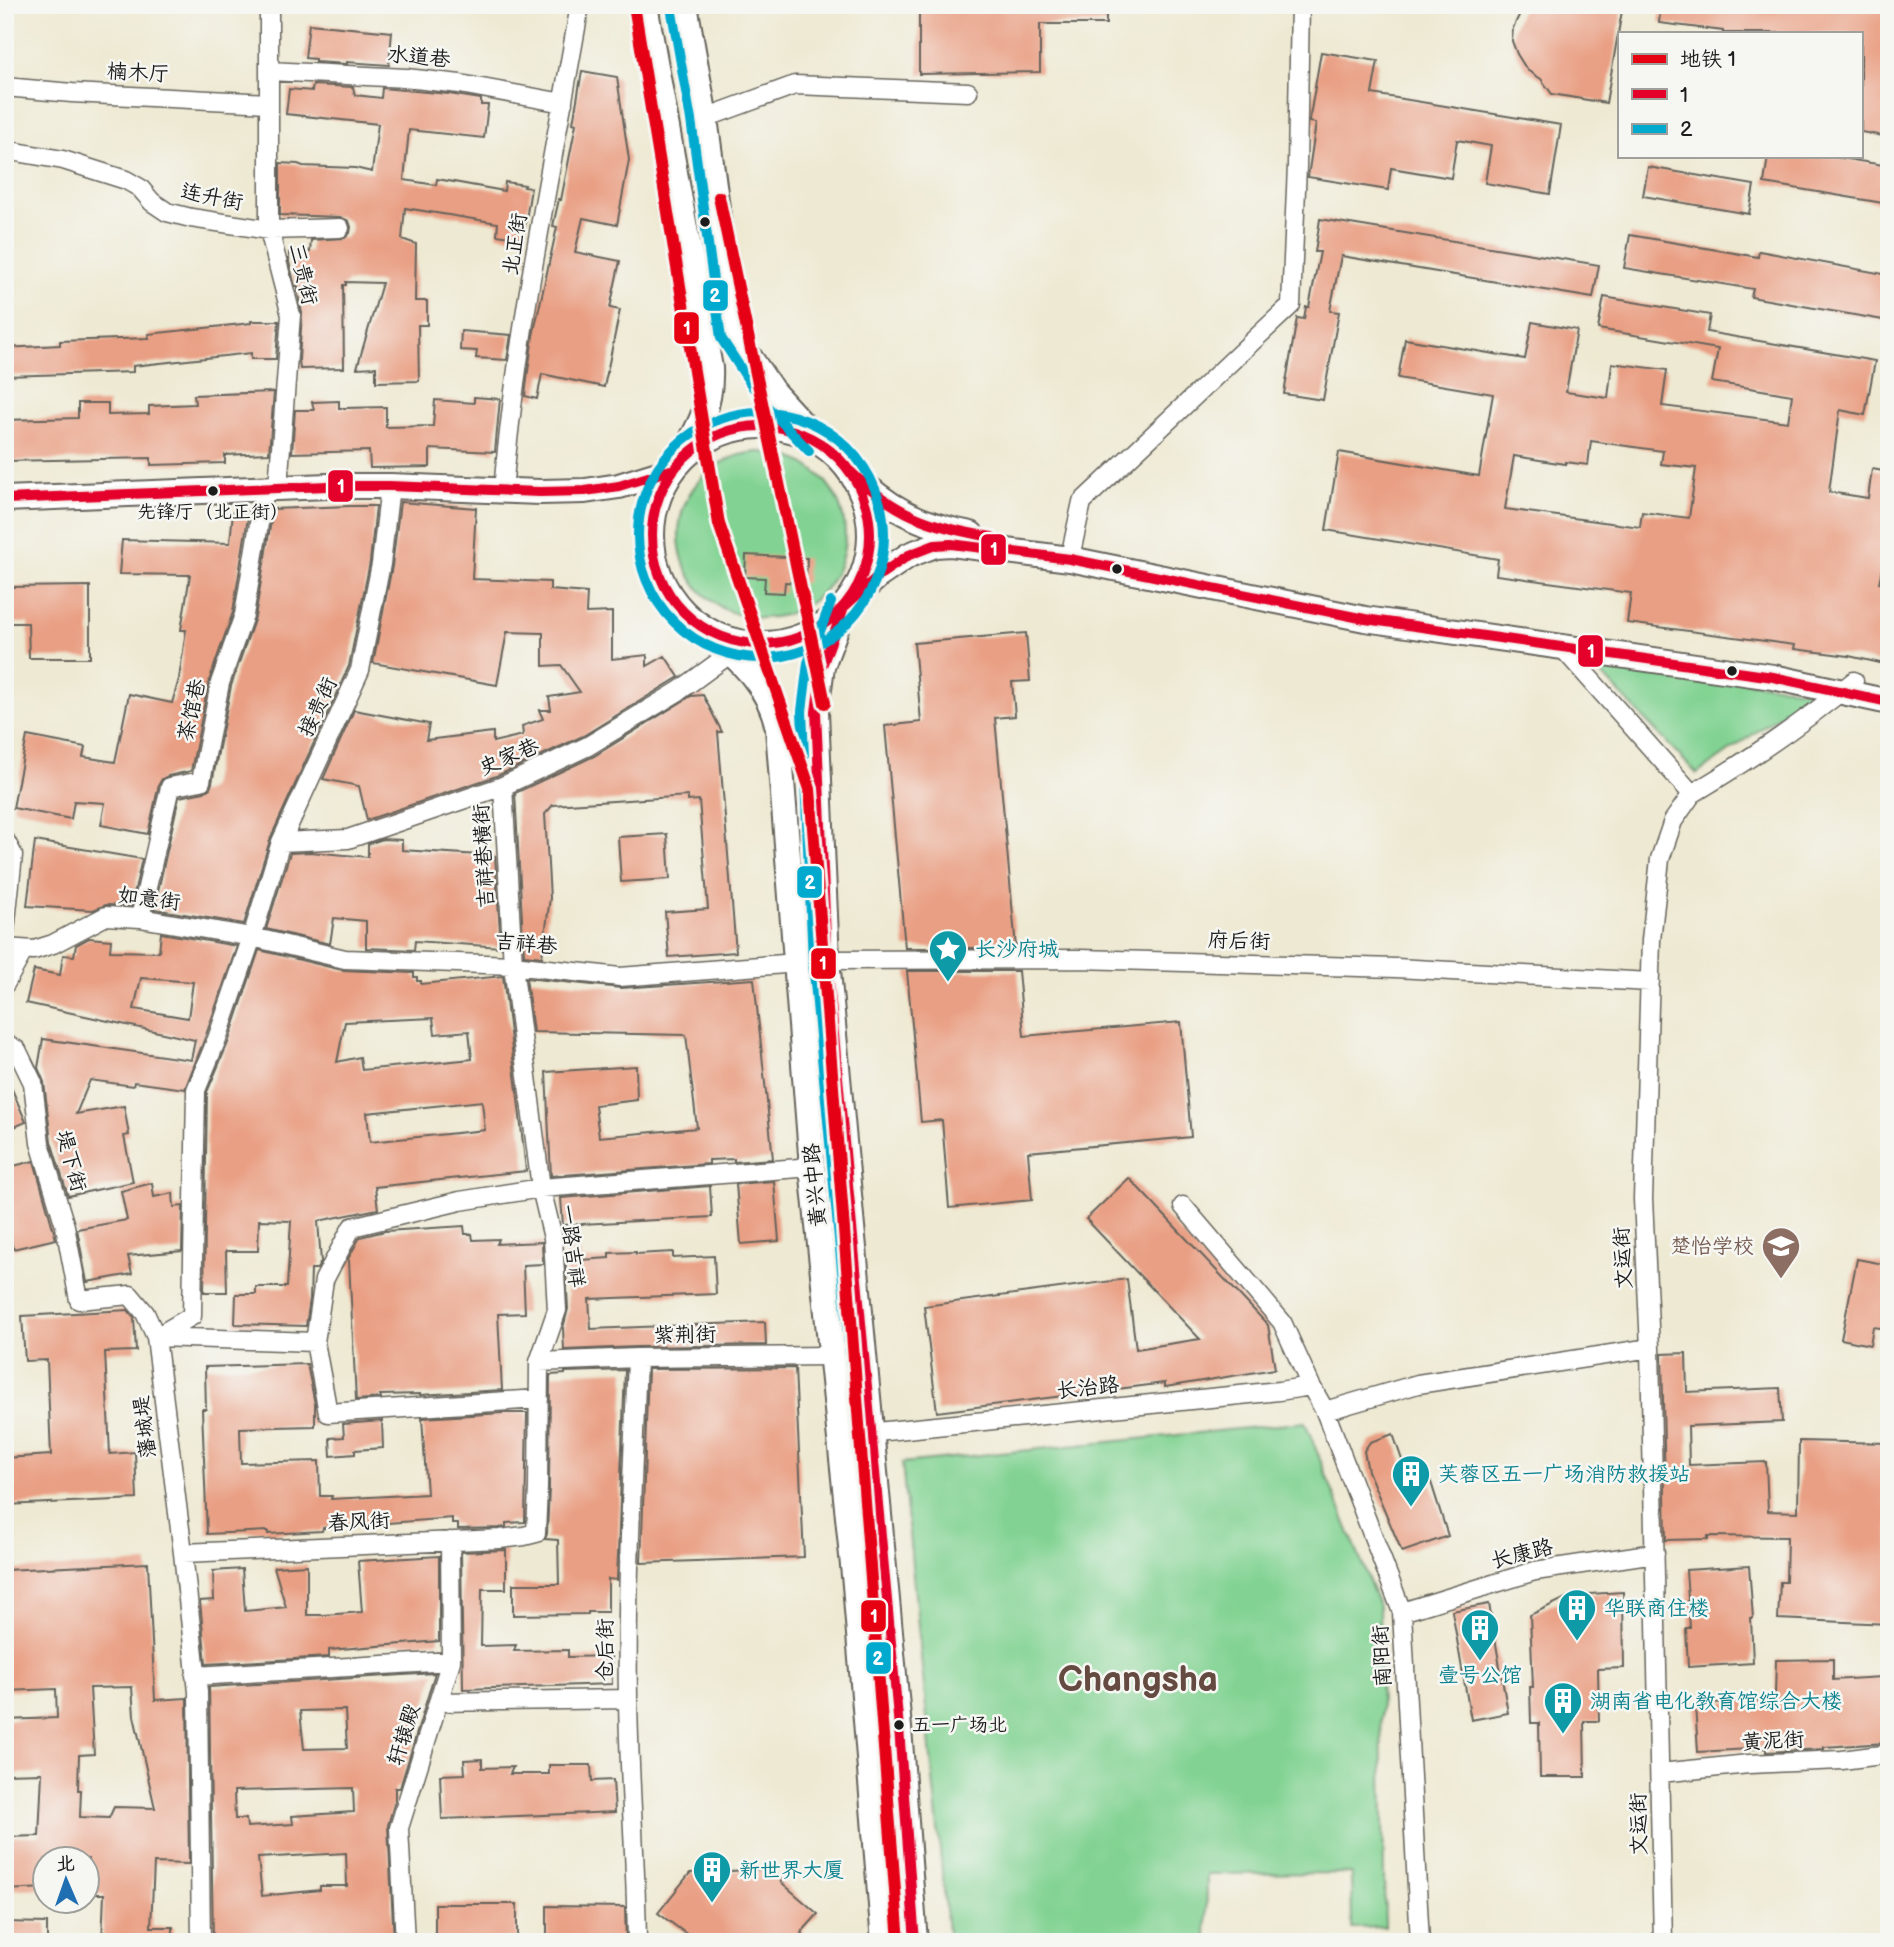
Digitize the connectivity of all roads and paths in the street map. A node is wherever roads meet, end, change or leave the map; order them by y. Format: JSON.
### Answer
{"nodes":[{"id":1,"x":269,"y":5,"type":"edge"},
{"id":2,"x":580,"y":5,"type":"edge"},
{"id":3,"x":645,"y":5,"type":"edge"},
{"id":4,"x":685,"y":5,"type":"edge"},
{"id":5,"x":1300,"y":5,"type":"edge"},
{"id":6,"x":269,"y":71,"type":"junction"},
{"id":7,"x":5,"y":87,"type":"edge"},
{"id":8,"x":968,"y":92,"type":"dead end"},
{"id":9,"x":268,"y":103,"type":"junction"},
{"id":10,"x":563,"y":103,"type":"junction"},
{"id":11,"x":705,"y":118,"type":"junction"},
{"id":12,"x":5,"y":150,"type":"edge"},
{"id":13,"x":340,"y":229,"type":"dead end"},
{"id":14,"x":269,"y":230,"type":"junction"},
{"id":15,"x":819,"y":442,"type":"junction"},
{"id":16,"x":674,"y":468,"type":"junction"},
{"id":17,"x":850,"y":471,"type":"junction"},
{"id":18,"x":390,"y":486,"type":"junction"},
{"id":19,"x":271,"y":487,"type":"junction"},
{"id":20,"x":503,"y":491,"type":"junction"},
{"id":21,"x":5,"y":499,"type":"edge"},
{"id":22,"x":1072,"y":548,"type":"junction"},
{"id":23,"x":844,"y":607,"type":"junction"},
{"id":24,"x":700,"y":625,"type":"junction"},
{"id":25,"x":1557,"y":641,"type":"junction"},
{"id":26,"x":732,"y":653,"type":"junction"},
{"id":27,"x":1848,"y":686,"type":"junction"},
{"id":28,"x":1889,"y":690,"type":"edge"},
{"id":29,"x":1889,"y":702,"type":"edge"},
{"id":30,"x":503,"y":786,"type":"junction"},
{"id":31,"x":1692,"y":794,"type":"junction"},
{"id":32,"x":5,"y":840,"type":"edge"},
{"id":33,"x":281,"y":842,"type":"junction"},
{"id":34,"x":140,"y":918,"type":"junction"},
{"id":35,"x":5,"y":931,"type":"edge"},
{"id":36,"x":253,"y":937,"type":"junction"},
{"id":37,"x":5,"y":948,"type":"edge"},
{"id":38,"x":24,"y":950,"type":"junction"},
{"id":39,"x":827,"y":960,"type":"junction"},
{"id":40,"x":797,"y":963,"type":"junction"},
{"id":41,"x":513,"y":965,"type":"junction"},
{"id":42,"x":1650,"y":982,"type":"junction"},
{"id":43,"x":5,"y":984,"type":"edge"},
{"id":44,"x":5,"y":1043,"type":"edge"},
{"id":45,"x":812,"y":1167,"type":"junction"},
{"id":46,"x":541,"y":1188,"type":"junction"},
{"id":47,"x":1183,"y":1206,"type":"dead end"},
{"id":48,"x":156,"y":1337,"type":"junction"},
{"id":49,"x":315,"y":1342,"type":"junction"},
{"id":50,"x":1650,"y":1348,"type":"junction"},
{"id":51,"x":832,"y":1356,"type":"junction"},
{"id":52,"x":637,"y":1358,"type":"junction"},
{"id":53,"x":539,"y":1362,"type":"junction"},
{"id":54,"x":1311,"y":1386,"type":"junction"},
{"id":55,"x":539,"y":1399,"type":"junction"},
{"id":56,"x":1325,"y":1411,"type":"junction"},
{"id":57,"x":873,"y":1439,"type":"junction"},
{"id":58,"x":536,"y":1533,"type":"joint"},
{"id":59,"x":450,"y":1541,"type":"junction"},
{"id":60,"x":183,"y":1553,"type":"junction"},
{"id":61,"x":1655,"y":1553,"type":"junction"},
{"id":62,"x":1402,"y":1612,"type":"junction"},
{"id":63,"x":451,"y":1661,"type":"junction"},
{"id":64,"x":195,"y":1676,"type":"junction"},
{"id":65,"x":628,"y":1699,"type":"junction"},
{"id":66,"x":438,"y":1702,"type":"junction"},
{"id":67,"x":1889,"y":1754,"type":"edge"},
{"id":68,"x":1660,"y":1773,"type":"junction"},
{"id":69,"x":201,"y":1942,"type":"edge"},
{"id":70,"x":405,"y":1942,"type":"edge"},
{"id":71,"x":637,"y":1942,"type":"edge"},
{"id":72,"x":884,"y":1942,"type":"edge"},
{"id":73,"x":915,"y":1942,"type":"edge"},
{"id":74,"x":1420,"y":1942,"type":"edge"},
{"id":75,"x":1663,"y":1942,"type":"edge"}],
"edges":[{"from":1,"to":6,"type":"street","name":"三贵街"},
{"from":2,"to":10,"type":"street","name":"北正街"},
{"from":3,"to":16,"type":"main road"},
{"from":4,"to":11,"type":"main road"},
{"from":5,"to":22,"type":"street"},
{"from":6,"to":9,"type":"street","name":"三贵街"},
{"from":6,"to":10,"type":"street","name":"水道巷"},
{"from":7,"to":9,"type":"street","name":"楠木厅"},
{"from":8,"to":11,"type":"street"},
{"from":9,"to":14,"type":"street","name":"三贵街"},
{"from":10,"to":20,"type":"street","name":"北正街"},
{"from":11,"to":15,"type":"main road"},
{"from":12,"to":14,"type":"street","name":"连升街"},
{"from":13,"to":14,"type":"street","name":"连升街"},
{"from":14,"to":19,"type":"street","name":"三贵街"},
{"from":15,"to":16,"type":"main road"},
{"from":15,"to":17,"type":"main road"},
{"from":16,"to":20,"type":"main road"},
{"from":16,"to":24,"type":"main road"},
{"from":17,"to":22,"type":"main road"},
{"from":17,"to":23,"type":"main road"},
{"from":18,"to":19,"type":"main road"},
{"from":18,"to":20,"type":"main road"},
{"from":18,"to":33,"type":"street","name":"接贵街"},
{"from":19,"to":21,"type":"main road"},
{"from":19,"to":34,"type":"street","name":"茶馆巷"},
{"from":22,"to":25,"type":"main road"},
{"from":23,"to":24,"type":"main road"},
{"from":23,"to":25,"type":"main road"},
{"from":23,"to":39,"type":"main road","name":"黄兴中路"},
{"from":24,"to":26,"type":"main road","name":"黄兴中路"},
{"from":25,"to":27,"type":"main road"},
{"from":25,"to":31,"type":"street"},
{"from":26,"to":30,"type":"street","name":"史家巷"},
{"from":26,"to":40,"type":"main road","name":"黄兴中路"},
{"from":27,"to":28,"type":"main road"},
{"from":27,"to":29,"type":"main road"},
{"from":27,"to":31,"type":"street"},
{"from":30,"to":33,"type":"street","name":"史家巷"},
{"from":30,"to":41,"type":"street","name":"吉祥巷横街"},
{"from":31,"to":42,"type":"street","name":"文运街"},
{"from":32,"to":35,"type":"street"},
{"from":33,"to":36,"type":"street","name":"接贵街"},
{"from":34,"to":36,"type":"street","name":"如意街"},
{"from":34,"to":38,"type":"street","name":"如意街"},
{"from":36,"to":41,"type":"street","name":"吉祥巷"},
{"from":36,"to":48,"type":"street"},
{"from":37,"to":38,"type":"street","name":"如意街"},
{"from":38,"to":43,"type":"street"},
{"from":39,"to":42,"type":"street","name":"府后街"},
{"from":39,"to":57,"type":"main road","name":"黄兴中路"},
{"from":40,"to":41,"type":"street","name":"吉祥巷"},
{"from":40,"to":45,"type":"main road","name":"黄兴中路"},
{"from":41,"to":46,"type":"street","name":"一路吉祥"},
{"from":42,"to":50,"type":"street","name":"文运街"},
{"from":44,"to":48,"type":"street","name":"堤下街"},
{"from":45,"to":46,"type":"street"},
{"from":45,"to":51,"type":"main road","name":"黄兴中路"},
{"from":46,"to":49,"type":"street"},
{"from":46,"to":53,"type":"street","name":"一路吉祥"},
{"from":47,"to":54,"type":"street","name":"南阳街"},
{"from":48,"to":49,"type":"street"},
{"from":48,"to":60,"type":"street","name":"藩城堤"},
{"from":49,"to":55,"type":"street"},
{"from":50,"to":56,"type":"street"},
{"from":50,"to":61,"type":"street","name":"文运街"},
{"from":51,"to":52,"type":"street","name":"紫荆街"},
{"from":51,"to":72,"type":"main road","name":"黄兴中路"},
{"from":52,"to":53,"type":"street","name":"紫荆街"},
{"from":52,"to":65,"type":"street","name":"仓后街"},
{"from":53,"to":55,"type":"street","name":"一路吉祥"},
{"from":54,"to":56,"type":"street","name":"南阳街"},
{"from":54,"to":57,"type":"street","name":"长治路"},
{"from":55,"to":58,"type":"street","name":"一路吉祥"},
{"from":56,"to":62,"type":"street","name":"南阳街"},
{"from":57,"to":73,"type":"main road","name":"黄兴中路"},
{"from":58,"to":59,"type":"street","name":"春风街"},
{"from":59,"to":60,"type":"street","name":"春风街"},
{"from":59,"to":63,"type":"street","name":"轩辕殿"},
{"from":60,"to":64,"type":"street","name":"藩城堤"},
{"from":61,"to":62,"type":"street","name":"长康路"},
{"from":61,"to":68,"type":"street","name":"文运街"},
{"from":62,"to":74,"type":"street","name":"南阳街"},
{"from":63,"to":64,"type":"street"},
{"from":63,"to":66,"type":"street","name":"轩辕殿"},
{"from":64,"to":69,"type":"street","name":"藩城堤"},
{"from":65,"to":66,"type":"street"},
{"from":65,"to":71,"type":"street","name":"仓后街"},
{"from":66,"to":70,"type":"street","name":"轩辕殿"},
{"from":67,"to":68,"type":"street","name":"黄泥街"},
{"from":68,"to":75,"type":"street","name":"文运街"}]}
